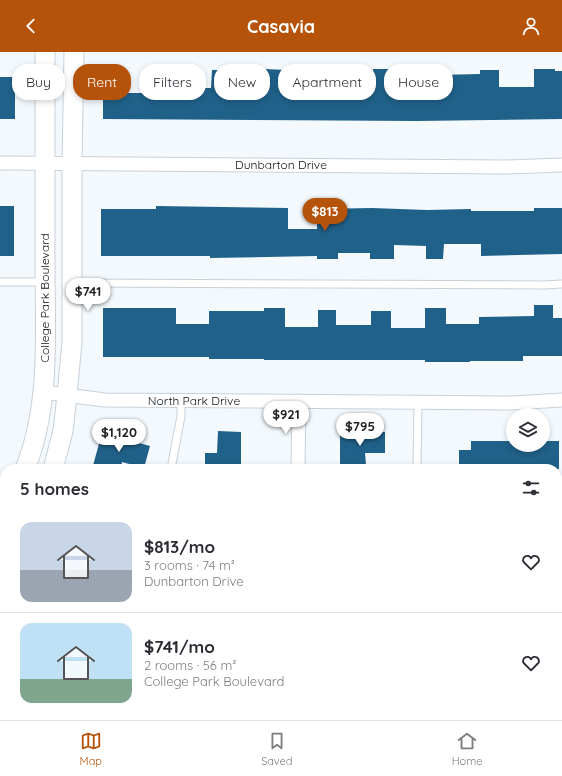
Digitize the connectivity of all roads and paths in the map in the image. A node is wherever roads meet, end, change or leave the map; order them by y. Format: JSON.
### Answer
{"nodes":[{"id":1,"x":45,"y":52,"type":"edge"},
{"id":2,"x":74,"y":52,"type":"edge"},
{"id":3,"x":0,"y":163,"type":"edge"},
{"id":4,"x":45,"y":163,"type":"junction"},
{"id":5,"x":72,"y":163,"type":"junction"},
{"id":6,"x":562,"y":165,"type":"edge"},
{"id":7,"x":0,"y":282,"type":"edge"},
{"id":8,"x":45,"y":282,"type":"junction"},
{"id":9,"x":72,"y":283,"type":"junction"},
{"id":10,"x":562,"y":284,"type":"edge"},
{"id":11,"x":43,"y":392,"type":"junction"},
{"id":12,"x":68,"y":396,"type":"junction"},
{"id":13,"x":181,"y":400,"type":"junction"},
{"id":14,"x":562,"y":400,"type":"edge"},
{"id":15,"x":299,"y":402,"type":"junction"},
{"id":16,"x":418,"y":402,"type":"junction"},
{"id":17,"x":26,"y":464,"type":"edge"},
{"id":18,"x":54,"y":464,"type":"edge"},
{"id":19,"x":172,"y":464,"type":"edge"},
{"id":20,"x":298,"y":464,"type":"edge"},
{"id":21,"x":417,"y":464,"type":"edge"}],
"edges":[{"from":1,"to":4,"type":"street","name":"College Park Boulevard"},
{"from":2,"to":5,"type":"street"},
{"from":3,"to":4,"type":"street","name":"Dunbarton Drive"},
{"from":4,"to":5,"type":"street","name":"Dunbarton Drive"},
{"from":4,"to":8,"type":"street","name":"College Park Boulevard"},
{"from":5,"to":6,"type":"street","name":"Dunbarton Drive"},
{"from":5,"to":9,"type":"street"},
{"from":7,"to":8,"type":"lane"},
{"from":8,"to":11,"type":"street","name":"College Park Boulevard"},
{"from":9,"to":10,"type":"lane"},
{"from":9,"to":12,"type":"street"},
{"from":11,"to":12,"type":"street","name":"North Park Drive"},
{"from":11,"to":17,"type":"street","name":"College Park Boulevard"},
{"from":12,"to":13,"type":"street","name":"North Park Drive"},
{"from":12,"to":18,"type":"street"},
{"from":13,"to":15,"type":"street","name":"North Park Drive"},
{"from":13,"to":19,"type":"lane"},
{"from":14,"to":16,"type":"street","name":"North Park Drive"},
{"from":15,"to":16,"type":"street","name":"North Park Drive"},
{"from":15,"to":20,"type":"street"},
{"from":16,"to":21,"type":"lane"}]}
